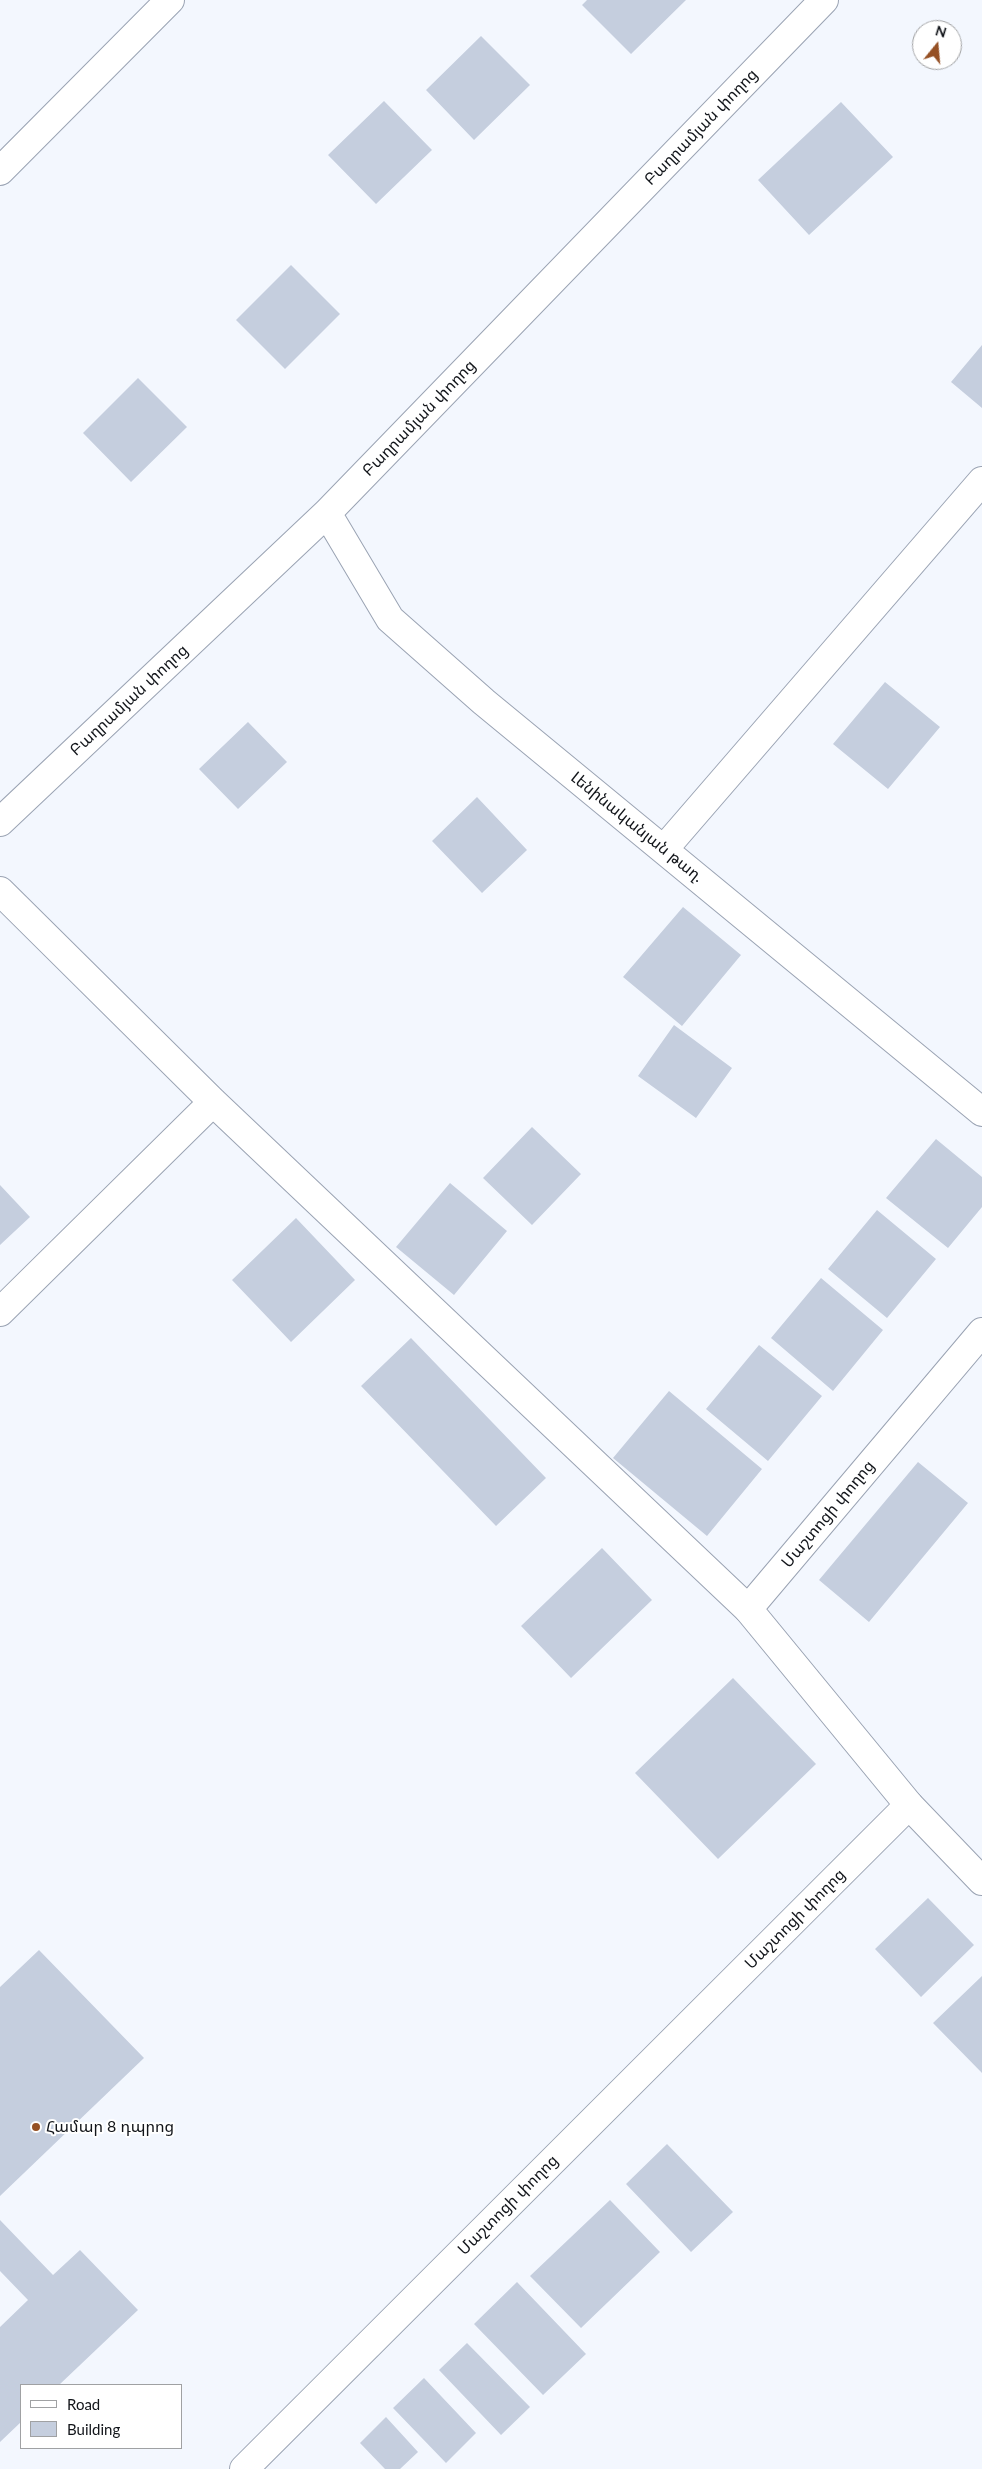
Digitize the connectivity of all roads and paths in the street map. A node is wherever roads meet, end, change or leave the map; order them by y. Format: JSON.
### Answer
{"nodes":[{"id":1,"x":170,"y":0,"type":"edge"},
{"id":2,"x":824,"y":0,"type":"edge"},
{"id":3,"x":0,"y":171,"type":"edge"},
{"id":4,"x":982,"y":482,"type":"edge"},
{"id":5,"x":327,"y":513,"type":"junction"},
{"id":6,"x":0,"y":822,"type":"edge"},
{"id":7,"x":664,"y":849,"type":"junction"},
{"id":8,"x":0,"y":891,"type":"edge"},
{"id":9,"x":212,"y":1102,"type":"junction"},
{"id":10,"x":982,"y":1112,"type":"edge"},
{"id":11,"x":0,"y":1312,"type":"edge"},
{"id":12,"x":982,"y":1332,"type":"edge"},
{"id":13,"x":748,"y":1609,"type":"junction"},
{"id":14,"x":909,"y":1805,"type":"junction"},
{"id":15,"x":982,"y":1881,"type":"edge"},
{"id":16,"x":244,"y":2469,"type":"edge"}],
"edges":[{"from":1,"to":3,"type":"street"},
{"from":2,"to":5,"type":"street","name":"Բաղրամյան փողոց"},
{"from":4,"to":7,"type":"street"},
{"from":5,"to":6,"type":"street","name":"Բաղրամյան փողոց"},
{"from":5,"to":7,"type":"street","name":"Լենինականյան թաղ."},
{"from":7,"to":10,"type":"street","name":"Լենինականյան թաղ."},
{"from":8,"to":9,"type":"street"},
{"from":9,"to":11,"type":"street"},
{"from":9,"to":13,"type":"street"},
{"from":12,"to":13,"type":"street","name":"Մաշտոցի փողոց"},
{"from":13,"to":14,"type":"street"},
{"from":14,"to":15,"type":"street"},
{"from":14,"to":16,"type":"street","name":"Մաշտոցի փողոց"}]}
